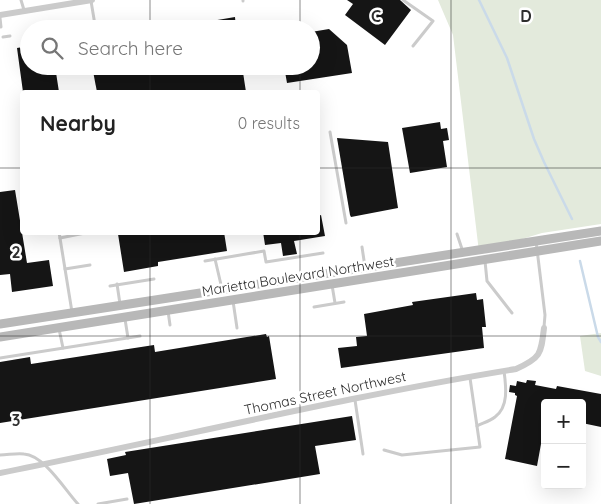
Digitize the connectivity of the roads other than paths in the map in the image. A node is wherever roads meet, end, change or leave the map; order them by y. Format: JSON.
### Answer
{"nodes":[{"id":1,"x":21,"y":0,"type":"edge"},
{"id":2,"x":91,"y":0,"type":"edge"},
{"id":3,"x":403,"y":0,"type":"edge"},
{"id":4,"x":24,"y":11,"type":"junction"},
{"id":5,"x":0,"y":16,"type":"edge"},
{"id":6,"x":94,"y":20,"type":"edge"},
{"id":7,"x":1,"y":27,"type":"dead end"},
{"id":8,"x":10,"y":36,"type":"dead end"},
{"id":9,"x":3,"y":37,"type":"dead end"},
{"id":10,"x":413,"y":46,"type":"dead end"},
{"id":11,"x":330,"y":132,"type":"dead end"},
{"id":12,"x":346,"y":223,"type":"dead end"},
{"id":13,"x":601,"y":231,"type":"edge"},
{"id":14,"x":457,"y":234,"type":"dead end"},
{"id":15,"x":60,"y":235,"type":"edge"},
{"id":16,"x":75,"y":235,"type":"edge"},
{"id":17,"x":60,"y":238,"type":"junction"},
{"id":18,"x":536,"y":241,"type":"junction"},
{"id":19,"x":601,"y":241,"type":"edge"},
{"id":20,"x":362,"y":246,"type":"dead end"},
{"id":21,"x":463,"y":252,"type":"junction"},
{"id":22,"x":538,"y":252,"type":"junction"},
{"id":23,"x":324,"y":253,"type":"dead end"},
{"id":24,"x":215,"y":259,"type":"junction"},
{"id":25,"x":485,"y":260,"type":"junction"},
{"id":26,"x":205,"y":261,"type":"dead end"},
{"id":27,"x":90,"y":265,"type":"dead end"},
{"id":28,"x":366,"y":268,"type":"junction"},
{"id":29,"x":65,"y":269,"type":"junction"},
{"id":30,"x":154,"y":279,"type":"dead end"},
{"id":31,"x":118,"y":284,"type":"junction"},
{"id":32,"x":332,"y":285,"type":"junction"},
{"id":33,"x":110,"y":286,"type":"dead end"},
{"id":34,"x":222,"y":290,"type":"junction"},
{"id":35,"x":233,"y":300,"type":"junction"},
{"id":36,"x":344,"y":302,"type":"dead end"},
{"id":37,"x":335,"y":304,"type":"junction"},
{"id":38,"x":121,"y":305,"type":"junction"},
{"id":39,"x":314,"y":307,"type":"dead end"},
{"id":40,"x":168,"y":310,"type":"junction"},
{"id":41,"x":72,"y":312,"type":"junction"},
{"id":42,"x":512,"y":313,"type":"dead end"},
{"id":43,"x":124,"y":317,"type":"junction"},
{"id":44,"x":0,"y":323,"type":"edge"},
{"id":45,"x":170,"y":325,"type":"dead end"},
{"id":46,"x":59,"y":327,"type":"junction"},
{"id":47,"x":237,"y":328,"type":"dead end"},
{"id":48,"x":544,"y":328,"type":"joint"},
{"id":49,"x":140,"y":336,"type":"dead end"},
{"id":50,"x":0,"y":337,"type":"edge"},
{"id":51,"x":128,"y":338,"type":"junction"},
{"id":52,"x":63,"y":348,"type":"junction"},
{"id":53,"x":0,"y":358,"type":"edge"},
{"id":54,"x":504,"y":371,"type":"junction"},
{"id":55,"x":470,"y":377,"type":"junction"},
{"id":56,"x":355,"y":399,"type":"junction"},
{"id":57,"x":477,"y":426,"type":"junction"},
{"id":58,"x":384,"y":450,"type":"dead end"},
{"id":59,"x":363,"y":454,"type":"dead end"},
{"id":60,"x":0,"y":455,"type":"edge"},
{"id":61,"x":44,"y":464,"type":"junction"},
{"id":62,"x":0,"y":472,"type":"edge"},
{"id":63,"x":127,"y":499,"type":"dead end"},
{"id":64,"x":78,"y":504,"type":"edge"},
{"id":65,"x":98,"y":504,"type":"edge"}],
"edges":[{"from":1,"to":4,"type":"lane"},
{"from":2,"to":4,"type":"street"},
{"from":2,"to":6,"type":"lane"},
{"from":3,"to":10,"type":"lane"},
{"from":4,"to":5,"type":"street"},
{"from":5,"to":7,"type":"lane"},
{"from":8,"to":9,"type":"lane"},
{"from":11,"to":12,"type":"lane"},
{"from":13,"to":18,"type":"main road"},
{"from":14,"to":21,"type":"lane"},
{"from":15,"to":17,"type":"lane"},
{"from":16,"to":17,"type":"lane"},
{"from":17,"to":29,"type":"lane"},
{"from":18,"to":21,"type":"main road"},
{"from":18,"to":22,"type":"lane","name":"Thomas Street Northwest"},
{"from":19,"to":22,"type":"main road","name":"Marietta Boulevard Northwest"},
{"from":20,"to":28,"type":"lane"},
{"from":21,"to":28,"type":"main road"},
{"from":22,"to":25,"type":"main road","name":"Marietta Boulevard Northwest"},
{"from":22,"to":48,"type":"lane","name":"Thomas Street Northwest"},
{"from":23,"to":24,"type":"lane"},
{"from":24,"to":26,"type":"lane"},
{"from":24,"to":34,"type":"lane"},
{"from":25,"to":32,"type":"main road","name":"Marietta Boulevard Northwest"},
{"from":25,"to":42,"type":"lane"},
{"from":27,"to":29,"type":"lane"},
{"from":28,"to":34,"type":"main road"},
{"from":29,"to":41,"type":"lane"},
{"from":30,"to":31,"type":"lane"},
{"from":31,"to":33,"type":"lane"},
{"from":31,"to":38,"type":"lane"},
{"from":32,"to":35,"type":"main road","name":"Marietta Boulevard Northwest"},
{"from":32,"to":37,"type":"lane"},
{"from":34,"to":38,"type":"main road"},
{"from":35,"to":40,"type":"main road","name":"Marietta Boulevard Northwest"},
{"from":35,"to":47,"type":"lane"},
{"from":36,"to":37,"type":"lane"},
{"from":37,"to":39,"type":"lane"},
{"from":38,"to":41,"type":"main road"},
{"from":40,"to":43,"type":"main road","name":"Marietta Boulevard Northwest"},
{"from":40,"to":45,"type":"lane"},
{"from":41,"to":44,"type":"main road"},
{"from":43,"to":46,"type":"main road","name":"Marietta Boulevard Northwest"},
{"from":43,"to":51,"type":"lane"},
{"from":46,"to":50,"type":"main road","name":"Marietta Boulevard Northwest"},
{"from":46,"to":52,"type":"lane"},
{"from":48,"to":54,"type":"street","name":"Thomas Street Northwest"},
{"from":49,"to":51,"type":"lane"},
{"from":51,"to":52,"type":"lane"},
{"from":52,"to":53,"type":"lane"},
{"from":54,"to":55,"type":"street","name":"Thomas Street Northwest"},
{"from":54,"to":57,"type":"lane"},
{"from":55,"to":56,"type":"street","name":"Thomas Street Northwest"},
{"from":55,"to":57,"type":"lane"},
{"from":56,"to":59,"type":"lane"},
{"from":56,"to":61,"type":"street","name":"Thomas Street Northwest"},
{"from":57,"to":58,"type":"lane"},
{"from":60,"to":61,"type":"lane"},
{"from":61,"to":62,"type":"street","name":"Thomas Street Northwest"},
{"from":61,"to":64,"type":"lane"},
{"from":63,"to":65,"type":"lane"}]}
